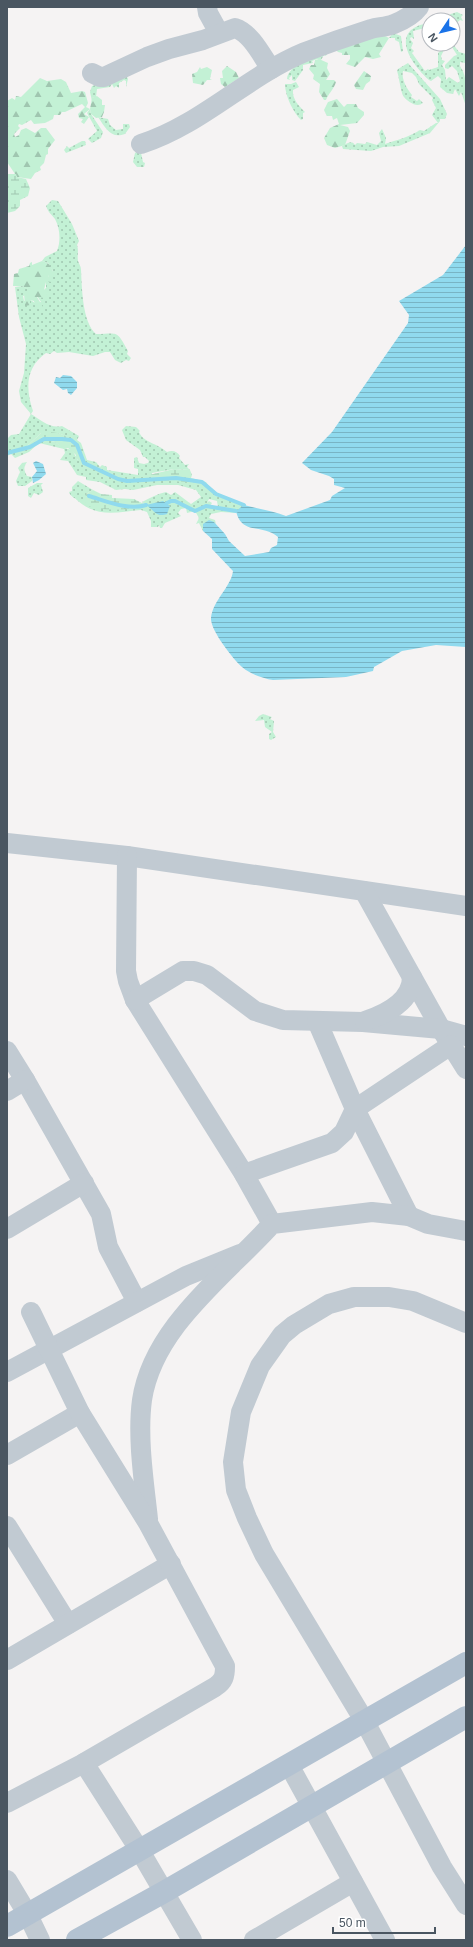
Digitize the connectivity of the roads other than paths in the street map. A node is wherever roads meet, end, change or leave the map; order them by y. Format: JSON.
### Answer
{"nodes":[{"id":1,"x":207,"y":7,"type":"edge"},
{"id":2,"x":418,"y":7,"type":"edge"},
{"id":3,"x":218,"y":33,"type":"junction"},
{"id":4,"x":271,"y":69,"type":"junction"},
{"id":5,"x":92,"y":73,"type":"dead end"},
{"id":6,"x":141,"y":144,"type":"dead end"},
{"id":7,"x":7,"y":843,"type":"edge"},
{"id":8,"x":127,"y":856,"type":"junction"},
{"id":9,"x":364,"y":890,"type":"junction"},
{"id":10,"x":466,"y":906,"type":"edge"},
{"id":11,"x":412,"y":977,"type":"junction"},
{"id":12,"x":135,"y":1000,"type":"junction"},
{"id":13,"x":317,"y":1021,"type":"junction"},
{"id":14,"x":363,"y":1022,"type":"junction"},
{"id":15,"x":453,"y":1037,"type":"edge"},
{"id":16,"x":7,"y":1051,"type":"edge"},
{"id":17,"x":466,"y":1069,"type":"edge"},
{"id":18,"x":25,"y":1080,"type":"junction"},
{"id":19,"x":7,"y":1091,"type":"edge"},
{"id":20,"x":355,"y":1109,"type":"junction"},
{"id":21,"x":244,"y":1174,"type":"junction"},
{"id":22,"x":84,"y":1182,"type":"junction"},
{"id":23,"x":409,"y":1216,"type":"junction"},
{"id":24,"x":272,"y":1224,"type":"junction"},
{"id":25,"x":7,"y":1229,"type":"edge"},
{"id":26,"x":466,"y":1231,"type":"edge"},
{"id":27,"x":248,"y":1251,"type":"junction"},
{"id":28,"x":137,"y":1302,"type":"junction"},
{"id":29,"x":31,"y":1312,"type":"dead end"},
{"id":30,"x":466,"y":1323,"type":"edge"},
{"id":31,"x":48,"y":1349,"type":"junction"},
{"id":32,"x":7,"y":1372,"type":"edge"},
{"id":33,"x":80,"y":1413,"type":"junction"},
{"id":34,"x":7,"y":1455,"type":"edge"},
{"id":35,"x":148,"y":1523,"type":"junction"},
{"id":36,"x":7,"y":1526,"type":"edge"},
{"id":37,"x":171,"y":1564,"type":"junction"},
{"id":38,"x":68,"y":1624,"type":"junction"},
{"id":39,"x":7,"y":1660,"type":"edge"},
{"id":40,"x":466,"y":1663,"type":"edge"},
{"id":41,"x":466,"y":1717,"type":"edge"},
{"id":42,"x":365,"y":1722,"type":"junction"},
{"id":43,"x":387,"y":1762,"type":"junction"},
{"id":44,"x":84,"y":1763,"type":"junction"},
{"id":45,"x":289,"y":1766,"type":"junction"},
{"id":46,"x":7,"y":1803,"type":"edge"},
{"id":47,"x":312,"y":1806,"type":"junction"},
{"id":48,"x":140,"y":1851,"type":"junction"},
{"id":49,"x":7,"y":1880,"type":"edge"},
{"id":50,"x":353,"y":1882,"type":"junction"},
{"id":51,"x":164,"y":1892,"type":"junction"},
{"id":52,"x":466,"y":1905,"type":"edge"},
{"id":53,"x":28,"y":1915,"type":"junction"},
{"id":54,"x":7,"y":1926,"type":"edge"},
{"id":55,"x":40,"y":1940,"type":"edge"},
{"id":56,"x":77,"y":1940,"type":"edge"},
{"id":57,"x":192,"y":1940,"type":"edge"},
{"id":58,"x":254,"y":1940,"type":"edge"},
{"id":59,"x":384,"y":1940,"type":"edge"}],
"edges":[{"from":1,"to":3,"type":"street"},
{"from":2,"to":4,"type":"street"},
{"from":3,"to":4,"type":"street"},
{"from":3,"to":5,"type":"street"},
{"from":4,"to":6,"type":"street"},
{"from":7,"to":8,"type":"street"},
{"from":8,"to":9,"type":"street"},
{"from":8,"to":12,"type":"street"},
{"from":9,"to":10,"type":"street"},
{"from":9,"to":11,"type":"street"},
{"from":11,"to":14,"type":"street"},
{"from":11,"to":15,"type":"street"},
{"from":12,"to":13,"type":"street"},
{"from":12,"to":21,"type":"street"},
{"from":13,"to":14,"type":"street"},
{"from":13,"to":20,"type":"street"},
{"from":14,"to":15,"type":"street"},
{"from":15,"to":17,"type":"street"},
{"from":15,"to":20,"type":"street"},
{"from":16,"to":18,"type":"street"},
{"from":18,"to":19,"type":"street"},
{"from":18,"to":22,"type":"street"},
{"from":20,"to":21,"type":"street"},
{"from":20,"to":23,"type":"street"},
{"from":21,"to":24,"type":"street"},
{"from":22,"to":25,"type":"street"},
{"from":22,"to":28,"type":"street"},
{"from":23,"to":24,"type":"street"},
{"from":23,"to":26,"type":"street"},
{"from":24,"to":27,"type":"street"},
{"from":27,"to":28,"type":"street"},
{"from":27,"to":35,"type":"street"},
{"from":28,"to":31,"type":"street"},
{"from":29,"to":31,"type":"street"},
{"from":30,"to":42,"type":"street"},
{"from":31,"to":32,"type":"street"},
{"from":31,"to":33,"type":"street"},
{"from":33,"to":34,"type":"street"},
{"from":33,"to":35,"type":"street"},
{"from":35,"to":37,"type":"street"},
{"from":36,"to":38,"type":"street"},
{"from":37,"to":38,"type":"street"},
{"from":37,"to":44,"type":"street"},
{"from":38,"to":39,"type":"street"},
{"from":40,"to":42,"type":"main road"},
{"from":41,"to":43,"type":"main road"},
{"from":42,"to":43,"type":"street"},
{"from":42,"to":45,"type":"main road"},
{"from":43,"to":47,"type":"main road"},
{"from":43,"to":52,"type":"street"},
{"from":44,"to":46,"type":"street"},
{"from":44,"to":48,"type":"street"},
{"from":45,"to":47,"type":"street"},
{"from":45,"to":48,"type":"main road"},
{"from":47,"to":50,"type":"street"},
{"from":47,"to":51,"type":"main road"},
{"from":48,"to":51,"type":"street"},
{"from":48,"to":53,"type":"main road"},
{"from":49,"to":53,"type":"street"},
{"from":50,"to":58,"type":"street"},
{"from":50,"to":59,"type":"street"},
{"from":51,"to":56,"type":"main road"},
{"from":51,"to":57,"type":"street"},
{"from":53,"to":54,"type":"main road"},
{"from":53,"to":55,"type":"street"}]}
